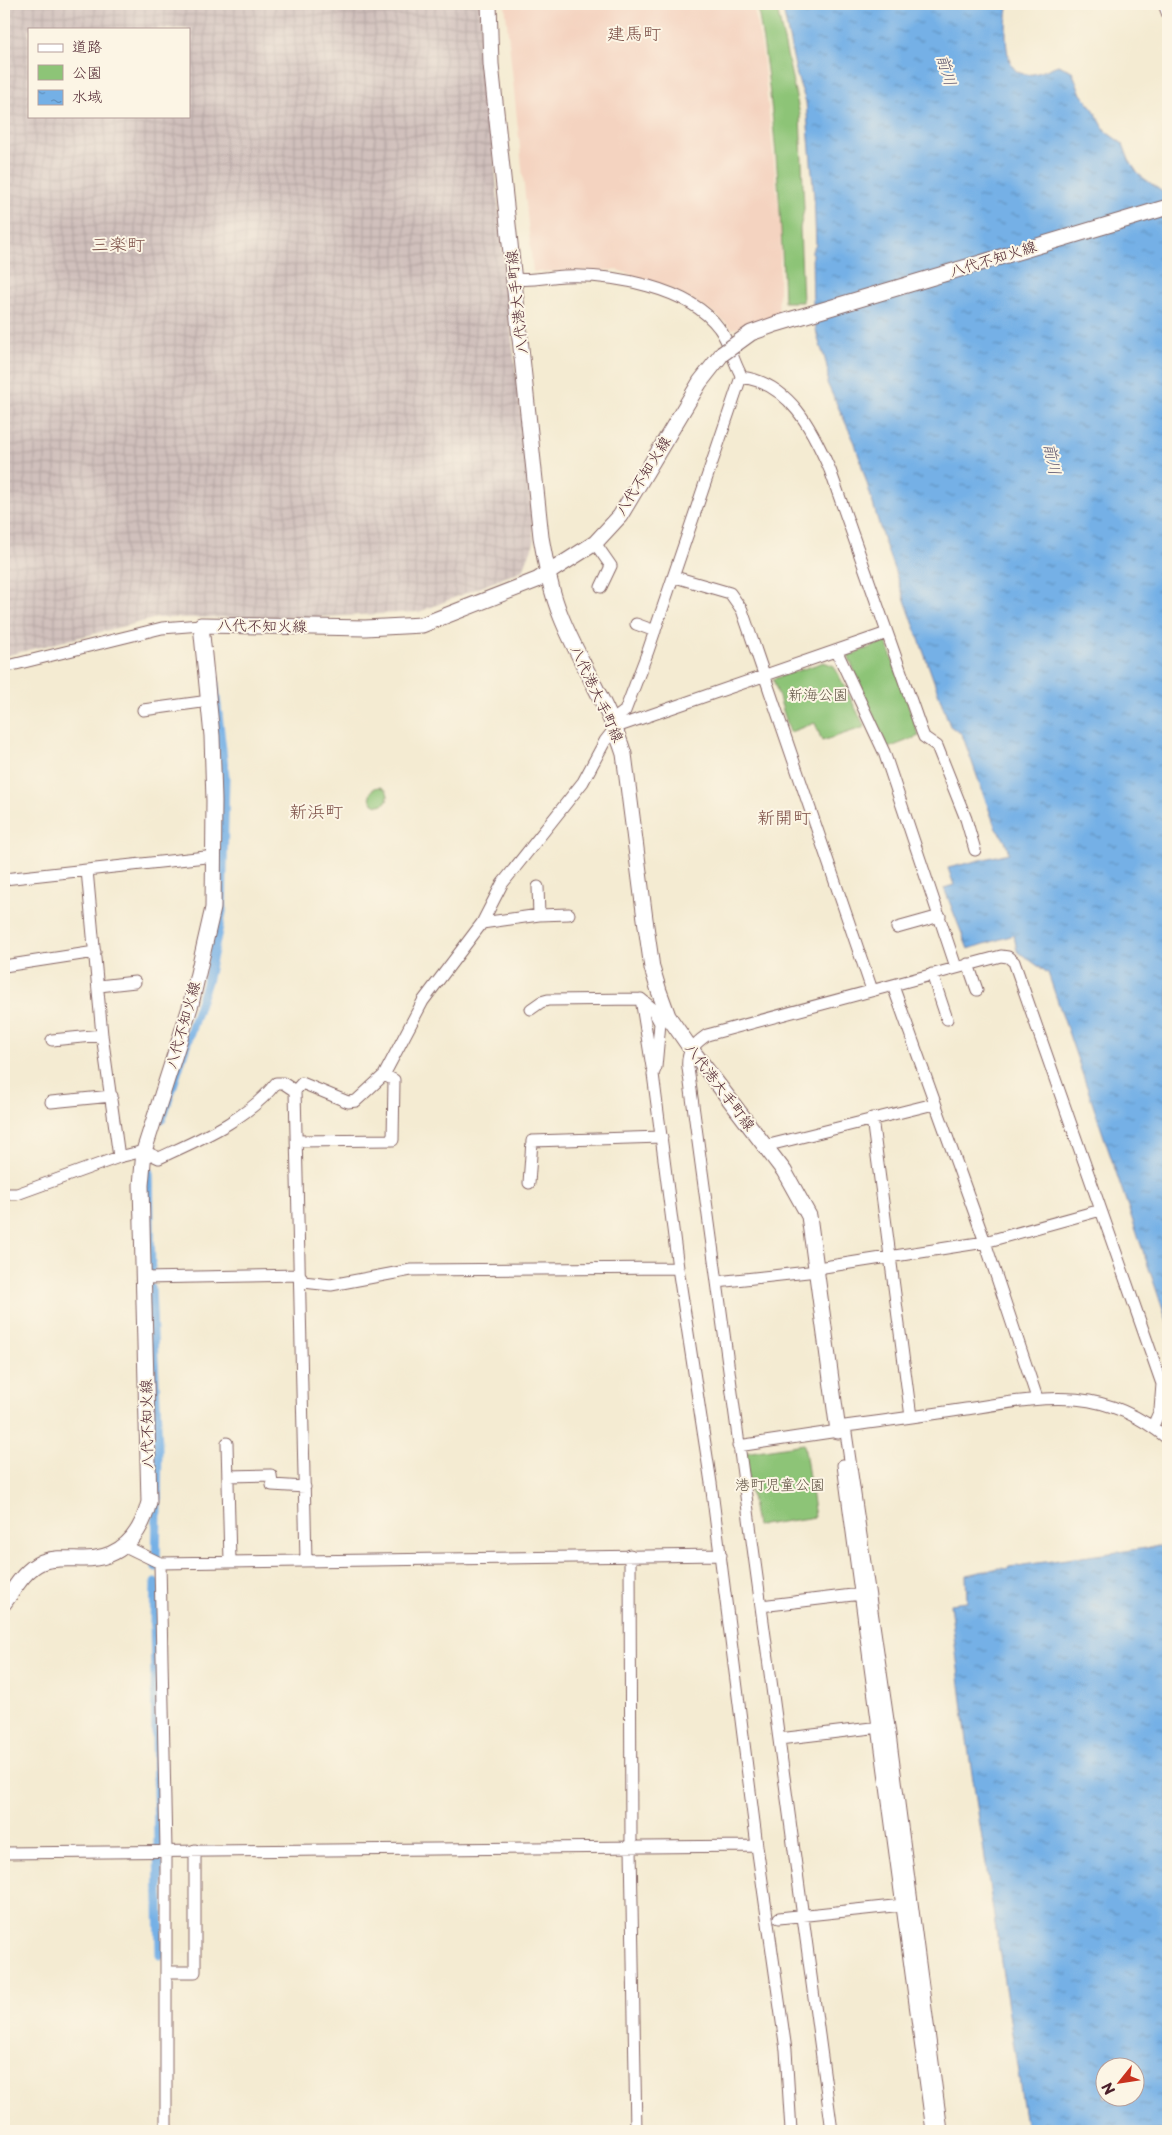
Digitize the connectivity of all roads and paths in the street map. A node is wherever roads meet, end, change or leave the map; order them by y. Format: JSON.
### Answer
{"nodes":[{"id":1,"x":488,"y":4,"type":"edge"},
{"id":2,"x":495,"y":4,"type":"edge"},
{"id":3,"x":1164,"y":4,"type":"edge"},
{"id":4,"x":1168,"y":16,"type":"edge"},
{"id":5,"x":1168,"y":207,"type":"edge"},
{"id":6,"x":519,"y":280,"type":"junction"},
{"id":7,"x":741,"y":377,"type":"junction"},
{"id":8,"x":595,"y":543,"type":"junction"},
{"id":9,"x":552,"y":571,"type":"junction"},
{"id":10,"x":675,"y":577,"type":"junction"},
{"id":11,"x":600,"y":587,"type":"dead end"},
{"id":12,"x":636,"y":624,"type":"dead end"},
{"id":13,"x":201,"y":625,"type":"junction"},
{"id":14,"x":655,"y":631,"type":"junction"},
{"id":15,"x":887,"y":633,"type":"junction"},
{"id":16,"x":837,"y":652,"type":"junction"},
{"id":17,"x":4,"y":667,"type":"edge"},
{"id":18,"x":764,"y":675,"type":"junction"},
{"id":19,"x":209,"y":701,"type":"junction"},
{"id":20,"x":144,"y":710,"type":"dead end"},
{"id":21,"x":618,"y":722,"type":"junction"},
{"id":22,"x":975,"y":850,"type":"dead end"},
{"id":23,"x":215,"y":856,"type":"junction"},
{"id":24,"x":87,"y":870,"type":"junction"},
{"id":25,"x":4,"y":879,"type":"edge"},
{"id":26,"x":538,"y":887,"type":"dead end"},
{"id":27,"x":568,"y":914,"type":"dead end"},
{"id":28,"x":539,"y":915,"type":"junction"},
{"id":29,"x":940,"y":916,"type":"junction"},
{"id":30,"x":482,"y":923,"type":"junction"},
{"id":31,"x":897,"y":928,"type":"dead end"},
{"id":32,"x":95,"y":952,"type":"junction"},
{"id":33,"x":968,"y":964,"type":"junction"},
{"id":34,"x":4,"y":966,"type":"edge"},
{"id":35,"x":956,"y":967,"type":"junction"},
{"id":36,"x":932,"y":974,"type":"junction"},
{"id":37,"x":135,"y":982,"type":"dead end"},
{"id":38,"x":99,"y":986,"type":"junction"},
{"id":39,"x":893,"y":986,"type":"junction"},
{"id":40,"x":872,"y":990,"type":"junction"},
{"id":41,"x":978,"y":990,"type":"dead end"},
{"id":42,"x":641,"y":999,"type":"junction"},
{"id":43,"x":531,"y":1009,"type":"dead end"},
{"id":44,"x":947,"y":1019,"type":"dead end"},
{"id":45,"x":664,"y":1020,"type":"junction"},
{"id":46,"x":102,"y":1035,"type":"junction"},
{"id":47,"x":52,"y":1040,"type":"dead end"},
{"id":48,"x":694,"y":1046,"type":"junction"},
{"id":49,"x":653,"y":1074,"type":"junction"},
{"id":50,"x":384,"y":1076,"type":"junction"},
{"id":51,"x":295,"y":1091,"type":"junction"},
{"id":52,"x":112,"y":1096,"type":"junction"},
{"id":53,"x":51,"y":1102,"type":"dead end"},
{"id":54,"x":934,"y":1104,"type":"junction"},
{"id":55,"x":872,"y":1118,"type":"junction"},
{"id":56,"x":662,"y":1137,"type":"junction"},
{"id":57,"x":297,"y":1141,"type":"junction"},
{"id":58,"x":769,"y":1144,"type":"junction"},
{"id":59,"x":144,"y":1151,"type":"junction"},
{"id":60,"x":119,"y":1157,"type":"junction"},
{"id":61,"x":529,"y":1183,"type":"dead end"},
{"id":62,"x":4,"y":1194,"type":"edge"},
{"id":63,"x":1101,"y":1210,"type":"junction"},
{"id":64,"x":985,"y":1242,"type":"junction"},
{"id":65,"x":889,"y":1257,"type":"junction"},
{"id":66,"x":678,"y":1268,"type":"junction"},
{"id":67,"x":821,"y":1269,"type":"junction"},
{"id":68,"x":300,"y":1275,"type":"junction"},
{"id":69,"x":144,"y":1278,"type":"junction"},
{"id":70,"x":717,"y":1282,"type":"junction"},
{"id":71,"x":1037,"y":1398,"type":"junction"},
{"id":72,"x":911,"y":1417,"type":"junction"},
{"id":73,"x":1152,"y":1426,"type":"junction"},
{"id":74,"x":842,"y":1429,"type":"junction"},
{"id":75,"x":1168,"y":1439,"type":"edge"},
{"id":76,"x":227,"y":1443,"type":"dead end"},
{"id":77,"x":738,"y":1446,"type":"junction"},
{"id":78,"x":228,"y":1476,"type":"junction"},
{"id":79,"x":305,"y":1487,"type":"junction"},
{"id":80,"x":132,"y":1549,"type":"junction"},
{"id":81,"x":630,"y":1555,"type":"junction"},
{"id":82,"x":721,"y":1555,"type":"junction"},
{"id":83,"x":306,"y":1560,"type":"junction"},
{"id":84,"x":160,"y":1562,"type":"junction"},
{"id":85,"x":230,"y":1562,"type":"junction"},
{"id":86,"x":861,"y":1594,"type":"junction"},
{"id":87,"x":4,"y":1603,"type":"edge"},
{"id":88,"x":761,"y":1606,"type":"junction"},
{"id":89,"x":880,"y":1728,"type":"junction"},
{"id":90,"x":779,"y":1739,"type":"junction"},
{"id":91,"x":757,"y":1846,"type":"junction"},
{"id":92,"x":630,"y":1848,"type":"junction"},
{"id":93,"x":166,"y":1850,"type":"junction"},
{"id":94,"x":195,"y":1850,"type":"junction"},
{"id":95,"x":4,"y":1853,"type":"edge"},
{"id":96,"x":765,"y":1901,"type":"junction"},
{"id":97,"x":903,"y":1905,"type":"junction"},
{"id":98,"x":803,"y":1915,"type":"junction"},
{"id":99,"x":779,"y":1918,"type":"junction"},
{"id":100,"x":771,"y":1942,"type":"junction"},
{"id":101,"x":166,"y":1972,"type":"junction"},
{"id":102,"x":166,"y":2131,"type":"edge"},
{"id":103,"x":636,"y":2131,"type":"edge"},
{"id":104,"x":791,"y":2131,"type":"edge"},
{"id":105,"x":832,"y":2131,"type":"edge"},
{"id":106,"x":932,"y":2131,"type":"edge"},
{"id":107,"x":942,"y":2131,"type":"edge"}],
"edges":[{"from":1,"to":6,"type":"main road","name":"八代港大手町線"},
{"from":2,"to":6,"type":"main road","name":"八代港大手町線"},
{"from":3,"to":4,"type":"street"},
{"from":5,"to":8,"type":"main road","name":"八代不知火線","bridge":true},
{"from":6,"to":7,"type":"street"},
{"from":6,"to":9,"type":"main road","name":"八代港大手町線"},
{"from":7,"to":10,"type":"street"},
{"from":7,"to":15,"type":"street"},
{"from":8,"to":9,"type":"main road","name":"八代不知火線"},
{"from":8,"to":11,"type":"street"},
{"from":9,"to":13,"type":"main road","name":"八代不知火線"},
{"from":9,"to":21,"type":"main road","name":"八代港大手町線"},
{"from":10,"to":14,"type":"street"},
{"from":10,"to":18,"type":"street"},
{"from":12,"to":14,"type":"street"},
{"from":13,"to":17,"type":"street"},
{"from":13,"to":19,"type":"main road","name":"八代不知火線"},
{"from":14,"to":21,"type":"street"},
{"from":15,"to":16,"type":"street"},
{"from":15,"to":22,"type":"street"},
{"from":16,"to":18,"type":"street"},
{"from":16,"to":29,"type":"street"},
{"from":18,"to":21,"type":"street"},
{"from":18,"to":40,"type":"street"},
{"from":19,"to":20,"type":"street"},
{"from":19,"to":23,"type":"main road","name":"八代不知火線"},
{"from":21,"to":30,"type":"street"},
{"from":21,"to":45,"type":"main road","name":"八代港大手町線"},
{"from":21,"to":48,"type":"main road","name":"八代港大手町線"},
{"from":23,"to":24,"type":"street"},
{"from":23,"to":59,"type":"main road","name":"八代不知火線"},
{"from":24,"to":25,"type":"street"},
{"from":24,"to":32,"type":"street"},
{"from":26,"to":28,"type":"street"},
{"from":27,"to":28,"type":"street"},
{"from":28,"to":30,"type":"street"},
{"from":29,"to":31,"type":"street"},
{"from":29,"to":35,"type":"street"},
{"from":30,"to":50,"type":"street"},
{"from":32,"to":34,"type":"street"},
{"from":32,"to":38,"type":"street"},
{"from":33,"to":35,"type":"street"},
{"from":33,"to":41,"type":"street"},
{"from":33,"to":63,"type":"street"},
{"from":35,"to":36,"type":"street"},
{"from":36,"to":39,"type":"street"},
{"from":36,"to":44,"type":"street"},
{"from":37,"to":38,"type":"street"},
{"from":38,"to":46,"type":"street"},
{"from":39,"to":40,"type":"street"},
{"from":39,"to":54,"type":"street"},
{"from":40,"to":48,"type":"street"},
{"from":42,"to":43,"type":"street"},
{"from":42,"to":45,"type":"street"},
{"from":42,"to":49,"type":"street"},
{"from":45,"to":48,"type":"main road","name":"八代港大手町線"},
{"from":45,"to":49,"type":"street"},
{"from":46,"to":47,"type":"street"},
{"from":46,"to":52,"type":"street"},
{"from":48,"to":58,"type":"main road","name":"八代港大手町線"},
{"from":48,"to":70,"type":"street"},
{"from":49,"to":56,"type":"street"},
{"from":50,"to":51,"type":"street"},
{"from":50,"to":57,"type":"street"},
{"from":51,"to":57,"type":"street"},
{"from":51,"to":59,"type":"street"},
{"from":52,"to":53,"type":"street"},
{"from":52,"to":60,"type":"street"},
{"from":54,"to":55,"type":"street"},
{"from":54,"to":64,"type":"street"},
{"from":55,"to":58,"type":"street"},
{"from":55,"to":65,"type":"street"},
{"from":56,"to":61,"type":"street"},
{"from":56,"to":66,"type":"street"},
{"from":57,"to":68,"type":"street"},
{"from":58,"to":67,"type":"main road","name":"八代港大手町線"},
{"from":59,"to":60,"type":"street"},
{"from":59,"to":69,"type":"main road","name":"八代不知火線"},
{"from":60,"to":62,"type":"street"},
{"from":63,"to":64,"type":"street"},
{"from":63,"to":73,"type":"street"},
{"from":64,"to":65,"type":"street"},
{"from":64,"to":71,"type":"street"},
{"from":65,"to":67,"type":"street"},
{"from":65,"to":72,"type":"street"},
{"from":66,"to":68,"type":"street"},
{"from":66,"to":82,"type":"street"},
{"from":67,"to":70,"type":"street"},
{"from":67,"to":74,"type":"main road","name":"八代港大手町線"},
{"from":68,"to":69,"type":"street"},
{"from":68,"to":79,"type":"street"},
{"from":69,"to":80,"type":"main road","name":"八代不知火線"},
{"from":70,"to":77,"type":"street"},
{"from":71,"to":72,"type":"street"},
{"from":71,"to":73,"type":"street"},
{"from":72,"to":74,"type":"street"},
{"from":73,"to":75,"type":"street"},
{"from":74,"to":77,"type":"street"},
{"from":74,"to":86,"type":"street"},
{"from":74,"to":107,"type":"street"},
{"from":76,"to":78,"type":"street"},
{"from":77,"to":88,"type":"street"},
{"from":78,"to":79,"type":"street"},
{"from":78,"to":85,"type":"street"},
{"from":79,"to":83,"type":"street"},
{"from":80,"to":84,"type":"street"},
{"from":80,"to":87,"type":"main road","name":"八代不知火線"},
{"from":81,"to":82,"type":"street"},
{"from":81,"to":83,"type":"street"},
{"from":81,"to":92,"type":"street"},
{"from":82,"to":91,"type":"street"},
{"from":83,"to":85,"type":"street"},
{"from":84,"to":85,"type":"street"},
{"from":84,"to":93,"type":"street"},
{"from":86,"to":88,"type":"street"},
{"from":86,"to":89,"type":"street"},
{"from":88,"to":90,"type":"street"},
{"from":89,"to":90,"type":"street"},
{"from":89,"to":97,"type":"street"},
{"from":90,"to":98,"type":"street"},
{"from":91,"to":92,"type":"street"},
{"from":91,"to":96,"type":"street"},
{"from":92,"to":94,"type":"street"},
{"from":92,"to":103,"type":"street"},
{"from":93,"to":94,"type":"street"},
{"from":93,"to":95,"type":"street"},
{"from":93,"to":101,"type":"street"},
{"from":94,"to":101,"type":"street"},
{"from":96,"to":99,"type":"street"},
{"from":96,"to":100,"type":"street"},
{"from":97,"to":98,"type":"street"},
{"from":97,"to":106,"type":"street"},
{"from":98,"to":99,"type":"street"},
{"from":98,"to":105,"type":"street"},
{"from":99,"to":100,"type":"street"},
{"from":100,"to":104,"type":"street"},
{"from":101,"to":102,"type":"street"}]}
